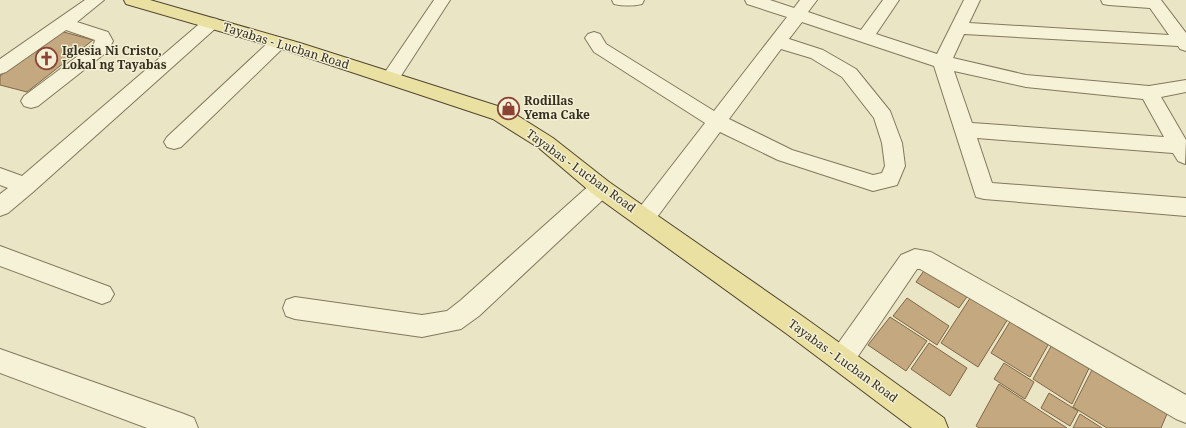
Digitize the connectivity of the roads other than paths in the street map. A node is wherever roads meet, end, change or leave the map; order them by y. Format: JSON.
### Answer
{"nodes":[{"id":1,"x":96,"y":0,"type":"edge"},
{"id":2,"x":132,"y":0,"type":"edge"},
{"id":3,"x":442,"y":0,"type":"edge"},
{"id":4,"x":620,"y":0,"type":"edge"},
{"id":5,"x":636,"y":0,"type":"edge"},
{"id":6,"x":753,"y":0,"type":"edge"},
{"id":7,"x":891,"y":0,"type":"edge"},
{"id":8,"x":972,"y":0,"type":"edge"},
{"id":9,"x":1110,"y":0,"type":"edge"},
{"id":10,"x":804,"y":7,"type":"edge"},
{"id":11,"x":64,"y":23,"type":"junction"},
{"id":12,"x":212,"y":23,"type":"junction"},
{"id":13,"x":959,"y":28,"type":"junction"},
{"id":14,"x":865,"y":37,"type":"junction"},
{"id":15,"x":594,"y":38,"type":"dead end"},
{"id":16,"x":778,"y":42,"type":"junction"},
{"id":17,"x":278,"y":43,"type":"junction"},
{"id":18,"x":1185,"y":43,"type":"edge"},
{"id":19,"x":942,"y":62,"type":"junction"},
{"id":20,"x":0,"y":68,"type":"edge"},
{"id":21,"x":390,"y":78,"type":"junction"},
{"id":22,"x":1186,"y":86,"type":"edge"},
{"id":23,"x":1149,"y":94,"type":"junction"},
{"id":24,"x":31,"y":101,"type":"dead end"},
{"id":25,"x":716,"y":121,"type":"junction"},
{"id":26,"x":964,"y":130,"type":"junction"},
{"id":27,"x":174,"y":142,"type":"dead end"},
{"id":28,"x":1183,"y":151,"type":"edge"},
{"id":29,"x":0,"y":176,"type":"edge"},
{"id":30,"x":25,"y":186,"type":"junction"},
{"id":31,"x":601,"y":188,"type":"junction"},
{"id":32,"x":0,"y":207,"type":"edge"},
{"id":33,"x":1186,"y":207,"type":"edge"},
{"id":34,"x":644,"y":218,"type":"junction"},
{"id":35,"x":0,"y":256,"type":"edge"},
{"id":36,"x":102,"y":294,"type":"dead end"},
{"id":37,"x":295,"y":308,"type":"dead end"},
{"id":38,"x":841,"y":360,"type":"junction"},
{"id":39,"x":0,"y":361,"type":"edge"},
{"id":40,"x":1186,"y":410,"type":"edge"},
{"id":41,"x":184,"y":428,"type":"edge"},
{"id":42,"x":934,"y":428,"type":"edge"}],
"edges":[{"from":1,"to":11,"type":"street"},
{"from":2,"to":12,"type":"main road","name":"Tayabas - Lucban Road"},
{"from":3,"to":21,"type":"street"},
{"from":4,"to":5,"type":"street"},
{"from":6,"to":10,"type":"street"},
{"from":7,"to":14,"type":"street"},
{"from":8,"to":13,"type":"street"},
{"from":9,"to":18,"type":"street"},
{"from":10,"to":14,"type":"street"},
{"from":10,"to":16,"type":"street"},
{"from":11,"to":20,"type":"street"},
{"from":11,"to":24,"type":"street"},
{"from":12,"to":17,"type":"main road","name":"Tayabas - Lucban Road"},
{"from":12,"to":30,"type":"street"},
{"from":13,"to":18,"type":"street"},
{"from":13,"to":19,"type":"street"},
{"from":14,"to":19,"type":"street"},
{"from":15,"to":25,"type":"street"},
{"from":16,"to":25,"type":"street"},
{"from":16,"to":25,"type":"street"},
{"from":17,"to":21,"type":"main road","name":"Tayabas - Lucban Road"},
{"from":17,"to":27,"type":"street"},
{"from":19,"to":23,"type":"street"},
{"from":19,"to":26,"type":"street"},
{"from":21,"to":31,"type":"main road","name":"Tayabas - Lucban Road"},
{"from":22,"to":23,"type":"street"},
{"from":23,"to":28,"type":"street"},
{"from":25,"to":34,"type":"street"},
{"from":26,"to":28,"type":"street"},
{"from":26,"to":33,"type":"street"},
{"from":29,"to":30,"type":"street"},
{"from":30,"to":32,"type":"street"},
{"from":31,"to":34,"type":"main road","name":"Tayabas - Lucban Road"},
{"from":31,"to":37,"type":"street"},
{"from":34,"to":38,"type":"main road","name":"Tayabas - Lucban Road"},
{"from":35,"to":36,"type":"street"},
{"from":38,"to":40,"type":"street"},
{"from":38,"to":42,"type":"main road","name":"Tayabas - Lucban Road"},
{"from":39,"to":41,"type":"street"}]}
